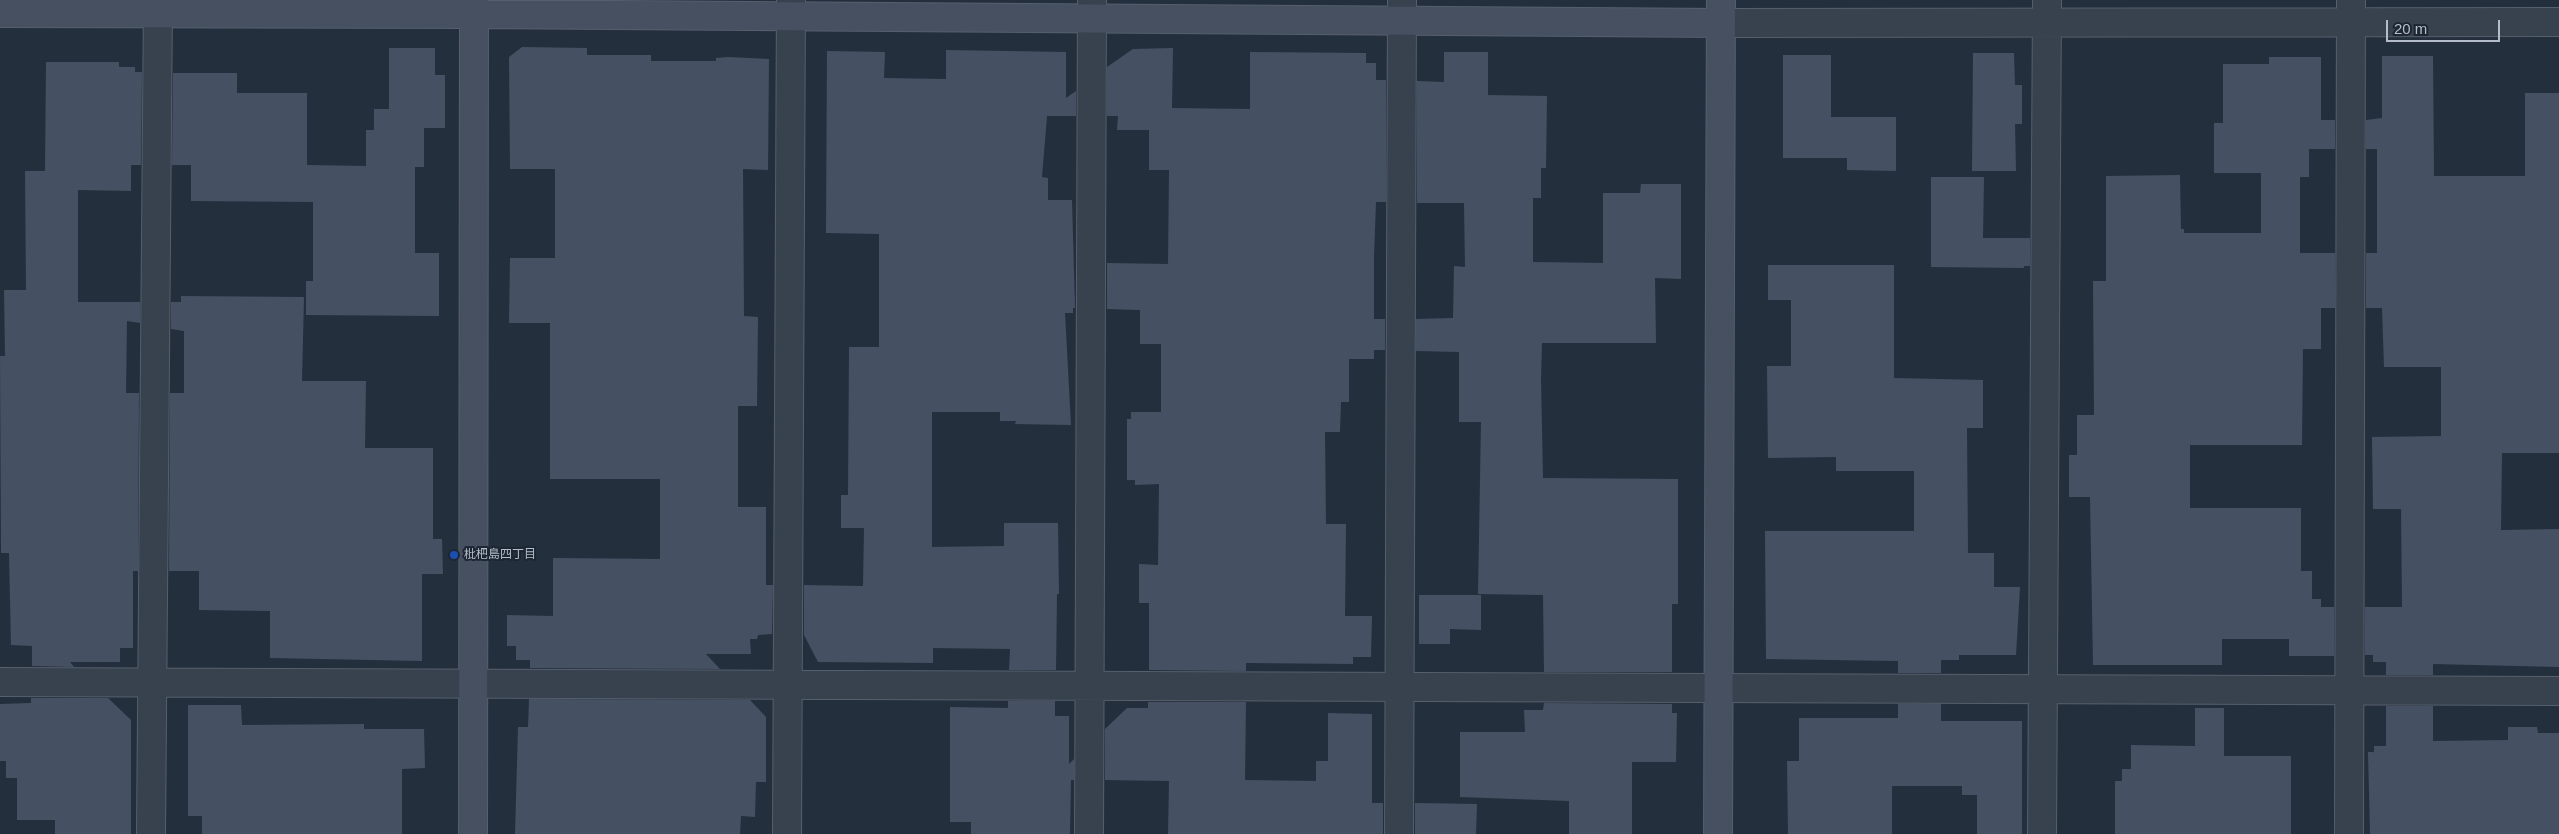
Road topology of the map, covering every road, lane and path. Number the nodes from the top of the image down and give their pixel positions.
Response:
1 (158, 7) edge
2 (474, 7) edge
3 (791, 8) edge
4 (1092, 9) edge
5 (1402, 10) edge
6 (1721, 11) edge
7 (2047, 11) edge
8 (2351, 11) edge
9 (0, 13) edge
10 (2559, 22) edge
11 (0, 682) edge
12 (152, 682) junction
13 (473, 683) junction
14 (788, 684) junction
15 (1089, 686) junction
16 (1399, 687) junction
17 (1718, 688) junction
18 (2043, 689) junction
19 (2349, 691) junction
20 (2559, 691) edge
21 (151, 834) edge
22 (473, 834) edge
23 (787, 834) edge
24 (1089, 834) edge
25 (1399, 834) edge
26 (1718, 834) edge
27 (2042, 834) edge
28 (2349, 834) edge

1 - 2 street
1 - 9 street
1 - 12 street
2 - 3 street
2 - 13 street
3 - 4 street
3 - 14 street
4 - 5 street
4 - 15 street
5 - 6 street
5 - 16 street
6 - 7 street
6 - 17 street
7 - 8 street
7 - 18 street
8 - 10 street
8 - 19 street
11 - 12 street
12 - 13 street
12 - 21 street
13 - 14 street
13 - 22 street
14 - 15 street
14 - 23 street
15 - 16 street
15 - 24 street
16 - 17 street
16 - 25 street
17 - 18 street
17 - 26 street
18 - 19 street
18 - 27 street
19 - 20 street
19 - 28 street

